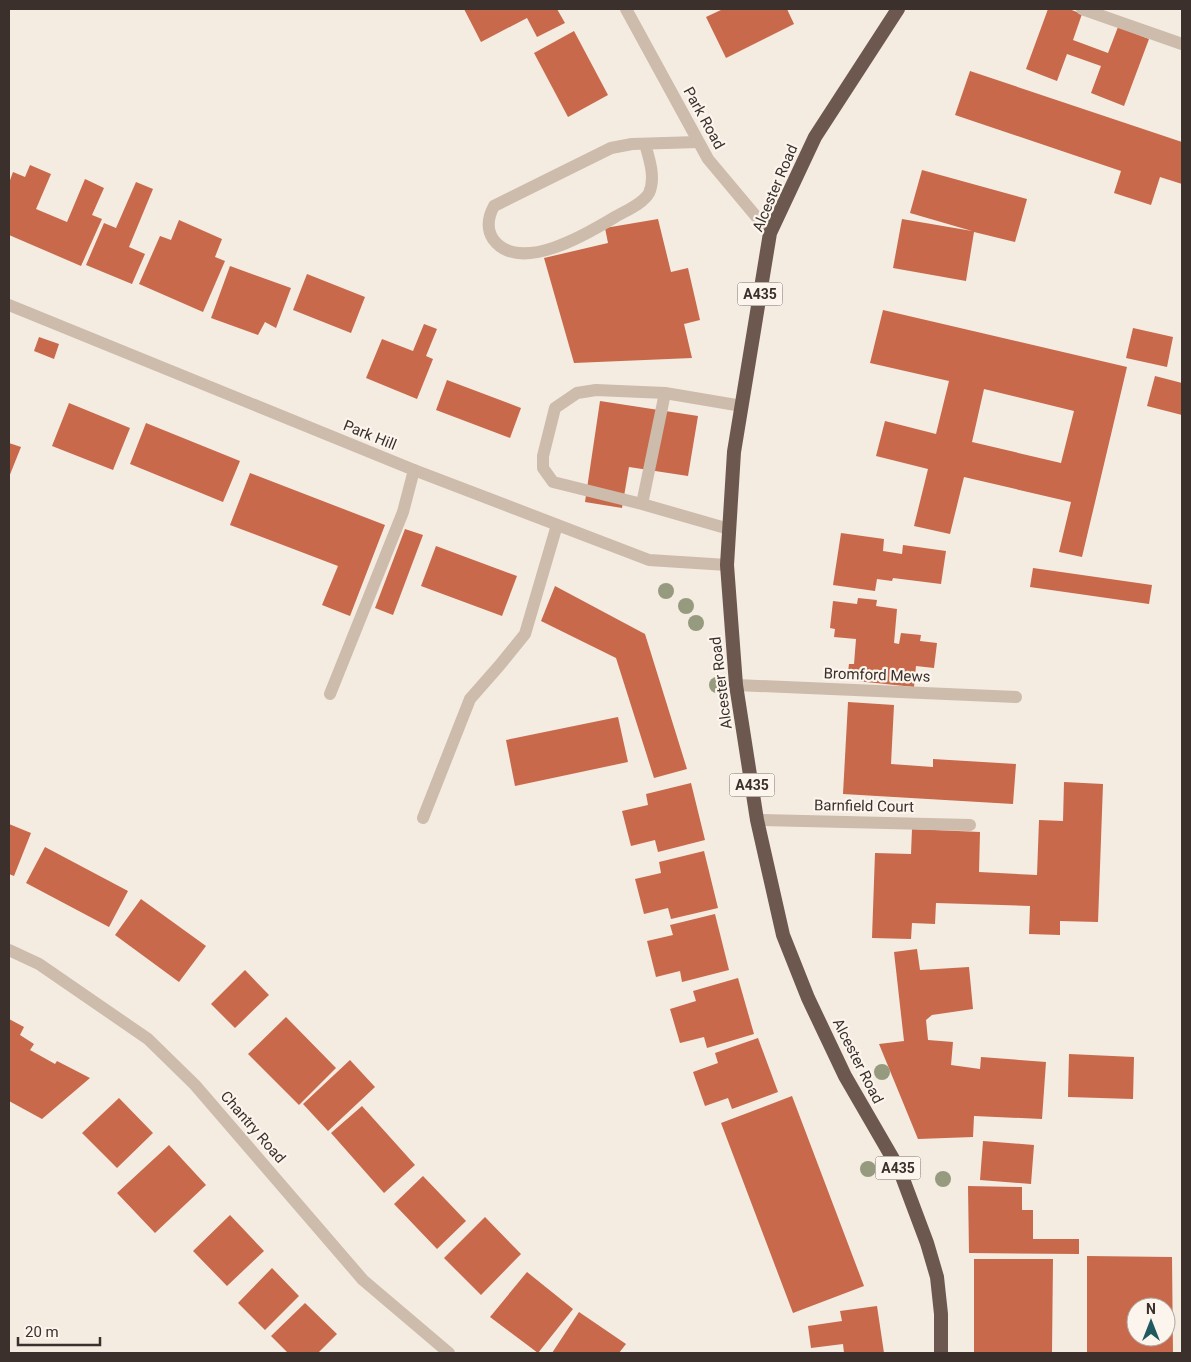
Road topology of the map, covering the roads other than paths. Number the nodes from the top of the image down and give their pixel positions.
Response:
1 (626, 9) edge
2 (898, 9) edge
3 (1082, 9) edge
4 (1182, 44) edge
5 (698, 142) junction
6 (645, 144) junction
7 (770, 233) junction
8 (9, 305) edge
9 (665, 393) junction
10 (742, 406) junction
11 (414, 470) junction
12 (642, 504) junction
13 (557, 525) junction
14 (729, 528) junction
15 (727, 565) junction
16 (736, 685) junction
17 (330, 694) dead end
18 (1016, 697) dead end
19 (423, 818) dead end
20 (757, 820) junction
21 (970, 825) dead end
22 (9, 950) edge
23 (449, 1353) edge
24 (941, 1353) edge

1 - 5 street, Park Road
2 - 7 highway, Alcester Road / A435
3 - 4 street
5 - 6 street
5 - 7 street, Park Road
6 - 6 street
7 - 10 highway, Alcester Road / A435
8 - 11 street, Park Hill
9 - 10 street
9 - 12 street
9 - 12 street
10 - 14 highway, Alcester Road / A435
11 - 13 street, Park Hill
11 - 17 street
12 - 14 street
13 - 15 street, Park Hill
13 - 19 street
14 - 15 highway, Alcester Road / A435
15 - 16 highway, Alcester Road / A435
16 - 18 street, Bromford Mews
16 - 20 highway, Alcester Road / A435
20 - 21 street, Barnfield Court
20 - 24 highway, Alcester Road / A435
22 - 23 street, Chantry Road

